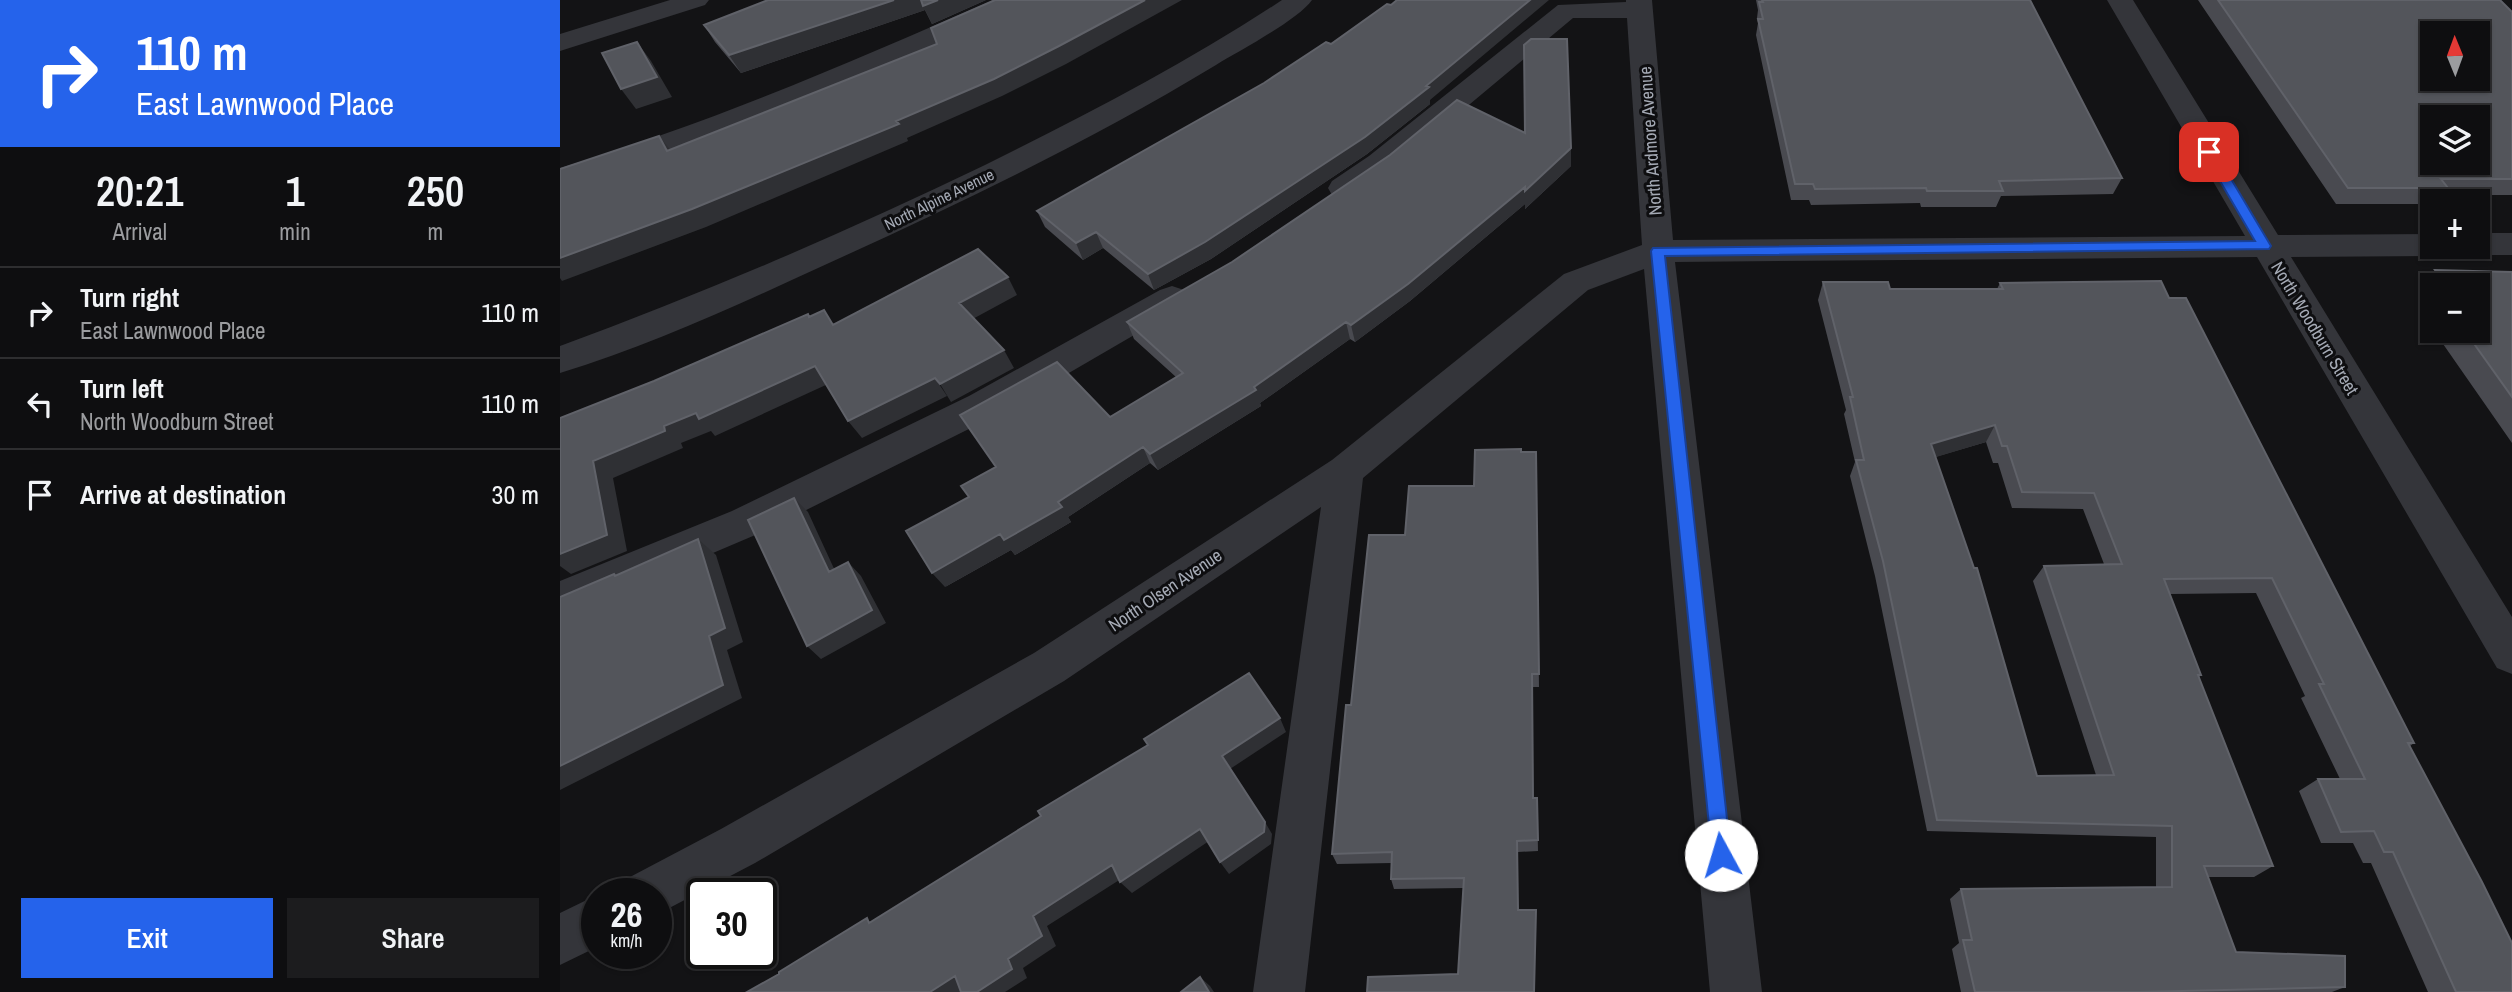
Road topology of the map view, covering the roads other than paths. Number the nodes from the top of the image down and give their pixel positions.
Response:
1 (696, 0) edge
2 (1015, 0) edge
3 (1299, 0) edge
4 (2119, 0) edge
5 (1639, 5) edge
6 (560, 43) edge
7 (560, 178) edge
8 (1313, 208) edge
9 (2490, 244) edge
10 (2512, 244) edge
11 (2420, 245) edge
12 (2264, 246) junction
13 (1658, 251) junction
14 (1200, 282) edge
15 (560, 360) edge
16 (1345, 471) junction
17 (560, 600) edge
18 (2512, 655) edge
19 (672, 881) edge
20 (581, 929) edge
21 (560, 940) edge
22 (1279, 992) edge
23 (1736, 992) edge

1 - 6 street
2 - 7 street
3 - 15 street, North Alpine Avenue
4 - 12 street, North Woodburn Street
5 - 8 street
5 - 13 street, North Ardmore Avenue
9 - 10 street
11 - 12 street
12 - 13 street
12 - 18 street, North Woodburn Street
13 - 16 street, North Olsen Avenue
13 - 23 street, North Ardmore Avenue
14 - 17 street
16 - 19 street, North Olsen Avenue
16 - 22 street
20 - 21 street

